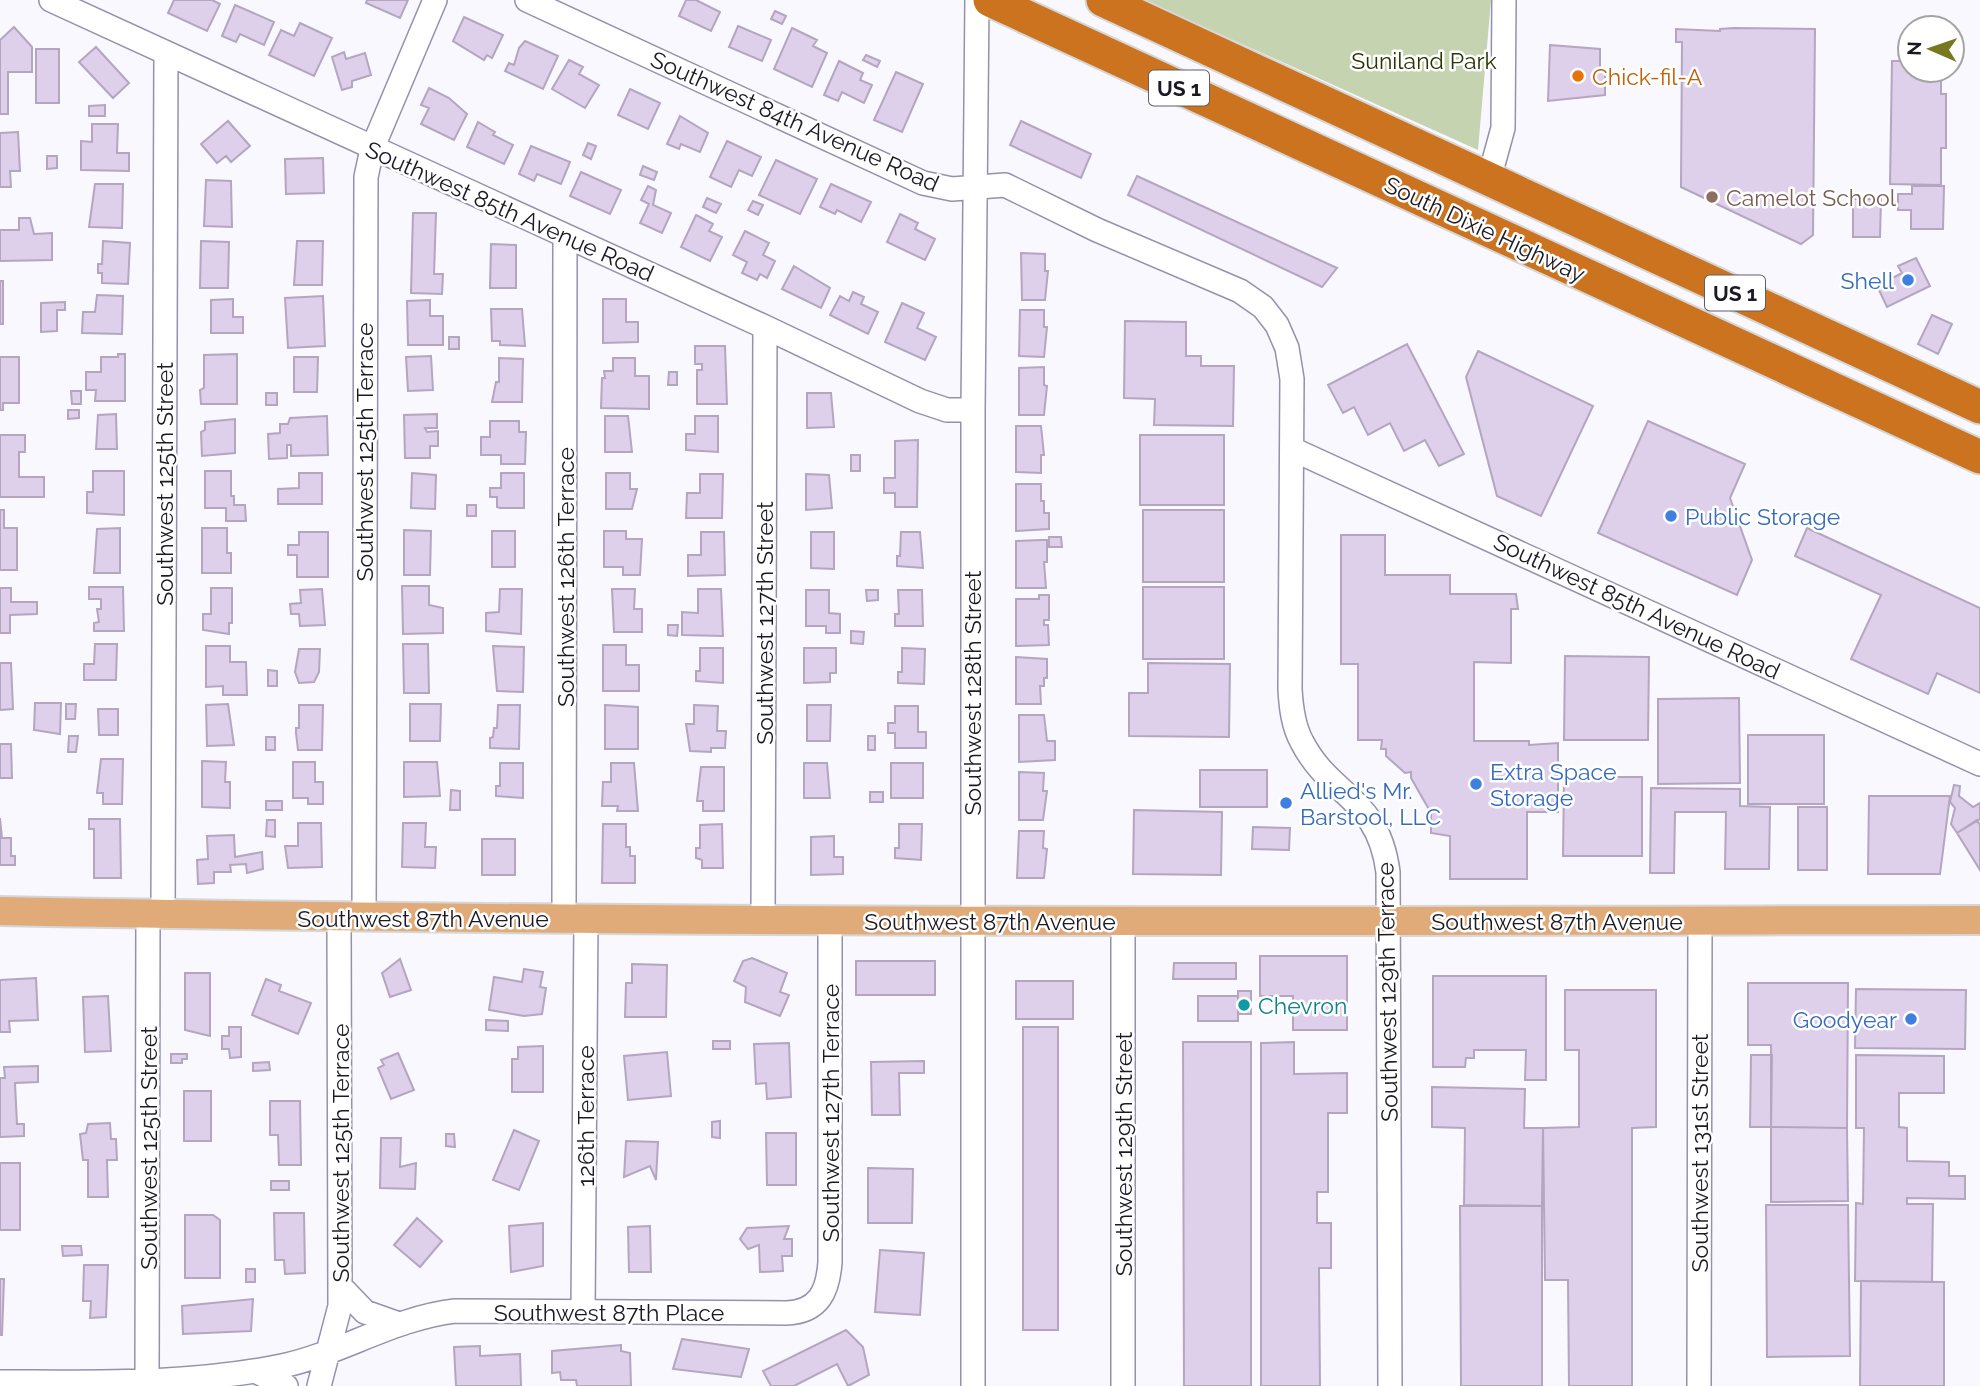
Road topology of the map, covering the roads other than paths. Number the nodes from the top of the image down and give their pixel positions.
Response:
1 (51, 0) edge
2 (435, 0) edge
3 (527, 0) edge
4 (976, 0) edge
5 (990, 0) edge
6 (1103, 0) edge
7 (1504, 0) edge
8 (166, 53) junction
9 (372, 149) junction
10 (1489, 179) junction
11 (975, 188) junction
12 (1469, 223) junction
13 (565, 236) junction
14 (765, 327) junction
15 (1283, 336) joint
16 (1980, 407) edge
17 (973, 410) junction
18 (1292, 449) junction
19 (1980, 457) edge
20 (1980, 764) edge
21 (0, 911) edge
22 (156, 914) junction
23 (351, 918) junction
24 (575, 919) junction
25 (764, 920) junction
26 (830, 920) junction
27 (1390, 920) junction
28 (1980, 920) edge
29 (1700, 921) junction
30 (972, 922) junction
31 (1123, 922) junction
32 (341, 1287) junction
33 (818, 1303) joint
34 (583, 1312) junction
35 (400, 1324) junction
36 (330, 1351) junction
37 (255, 1370) junction
38 (0, 1382) edge
39 (147, 1382) junction
40 (286, 1386) edge
41 (319, 1386) edge
42 (973, 1386) edge
43 (1123, 1386) edge
44 (1390, 1386) edge
45 (1699, 1386) edge

1 - 8 street, Southwest 85th Avenue Road
2 - 9 street, Southwest 125th Terrace
3 - 11 street, Southwest 84th Avenue Road
4 - 11 street, Southwest 128th Street
5 - 12 highway, South Dixie Highway / US 1
6 - 10 highway, South Dixie Highway / US 1
7 - 10 street
8 - 9 street, Southwest 85th Avenue Road
8 - 22 street, Southwest 125th Street
9 - 13 street, Southwest 85th Avenue Road
9 - 23 street, Southwest 125th Terrace
10 - 12 highway
10 - 16 highway, South Dixie Highway / US 1
11 - 15 street, Southwest 84th Avenue Road
11 - 17 street, Southwest 128th Street
12 - 19 highway, South Dixie Highway / US 1
13 - 14 street, Southwest 85th Avenue Road
13 - 24 street, Southwest 126th Terrace
14 - 17 street, Southwest 85th Avenue Road
14 - 25 street, Southwest 127th Street
15 - 18 street, Southwest 129th Terrace
17 - 30 street, Southwest 128th Street
18 - 20 street, Southwest 85th Avenue Road
18 - 27 street, Southwest 129th Terrace
21 - 22 main road, Southwest 87th Avenue
22 - 23 main road, Southwest 87th Avenue
22 - 39 street, Southwest 125th Street
23 - 24 main road, Southwest 87th Avenue
23 - 32 street, Southwest 125th Terrace
24 - 25 main road, Southwest 87th Avenue
24 - 34 street, 126th Terrace
25 - 26 main road, Southwest 87th Avenue
26 - 30 main road, Southwest 87th Avenue
26 - 33 street, Southwest 127th Terrace
27 - 29 main road, Southwest 87th Avenue
27 - 31 main road, Southwest 87th Avenue
27 - 44 street, Southwest 129th Terrace
28 - 29 main road, Southwest 87th Avenue
29 - 45 street, Southwest 131st Street
30 - 31 main road, Southwest 87th Avenue
30 - 42 street, Southwest 128th Street
31 - 43 street, Southwest 129th Street
32 - 35 street
32 - 36 street, Southwest 125th Terrace
33 - 34 street, Southwest 87th Place
34 - 35 street, Southwest 87th Place
35 - 36 street, Southwest 87th Place
36 - 37 street, Southwest 87th Place
36 - 41 street, Southwest 125th Terrace
37 - 39 street, Southwest 87th Place
37 - 40 street
38 - 39 street, Southwest 87th Place

